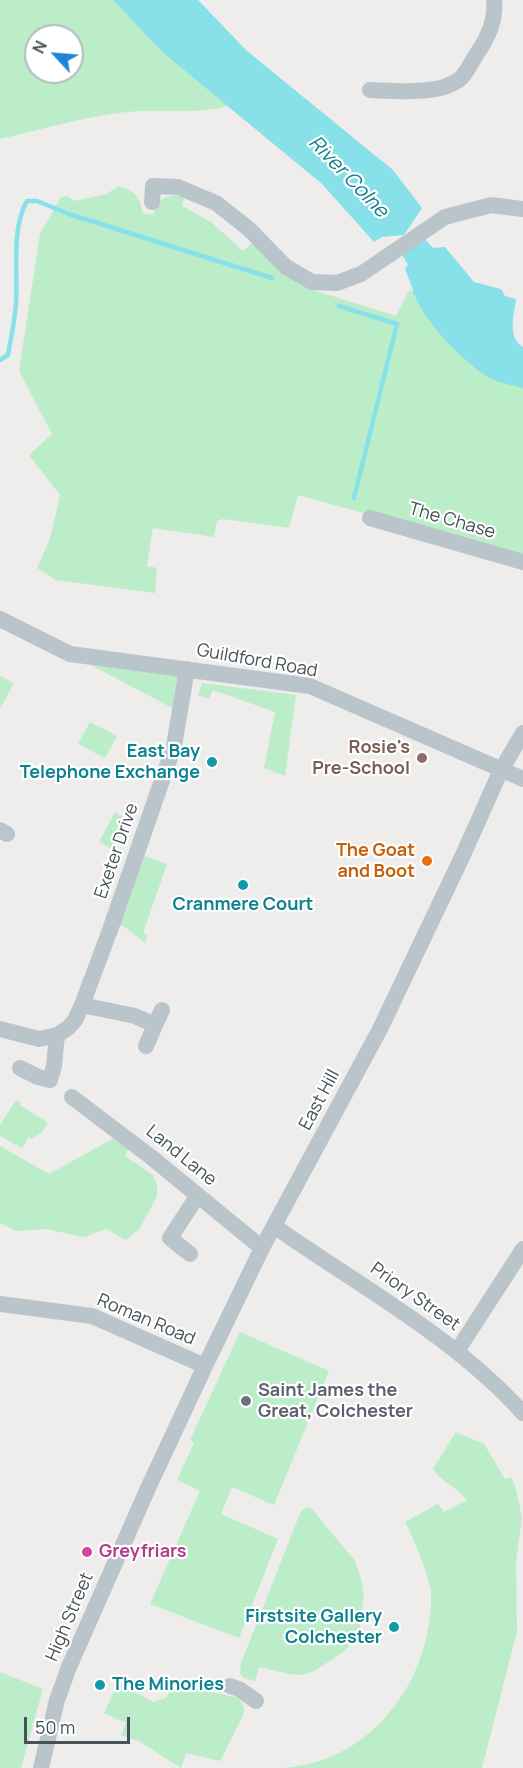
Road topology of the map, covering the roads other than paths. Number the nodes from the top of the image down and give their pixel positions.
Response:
1 (494, 0) edge
2 (370, 90) dead end
3 (152, 202) dead end
4 (523, 208) edge
5 (370, 519) dead end
6 (523, 562) edge
7 (0, 618) edge
8 (188, 669) junction
9 (523, 733) edge
10 (501, 770) junction
11 (523, 779) edge
12 (82, 1005) junction
13 (0, 1029) edge
14 (57, 1035) junction
15 (146, 1046) dead end
16 (20, 1068) dead end
17 (72, 1097) dead end
18 (198, 1195) junction
19 (274, 1226) junction
20 (262, 1248) junction
21 (523, 1249) edge
22 (190, 1254) dead end
23 (0, 1304) edge
24 (457, 1351) junction
25 (205, 1366) junction
26 (523, 1413) edge
27 (149, 1486) joint
28 (230, 1686) dead end
29 (256, 1701) dead end
30 (41, 1768) edge

1 - 2 street
3 - 4 street
5 - 6 street, The Chase
7 - 8 street, Guildford Road
8 - 10 street, Guildford Road
8 - 12 street, Exeter Drive
9 - 10 street, East Hill
10 - 11 street, Guildford Road
10 - 19 street, East Hill
12 - 14 street, Exeter Drive
12 - 15 street
13 - 14 street
14 - 16 street
17 - 18 street, Land Lane
18 - 20 street, Land Lane
18 - 22 street
19 - 20 street, East Hill
19 - 24 street, Priory Street
20 - 25 street, East Hill
21 - 24 street
23 - 25 street, Roman Road
24 - 26 street, Priory Street
25 - 27 street, East Hill
27 - 30 street, High Street
28 - 29 street

